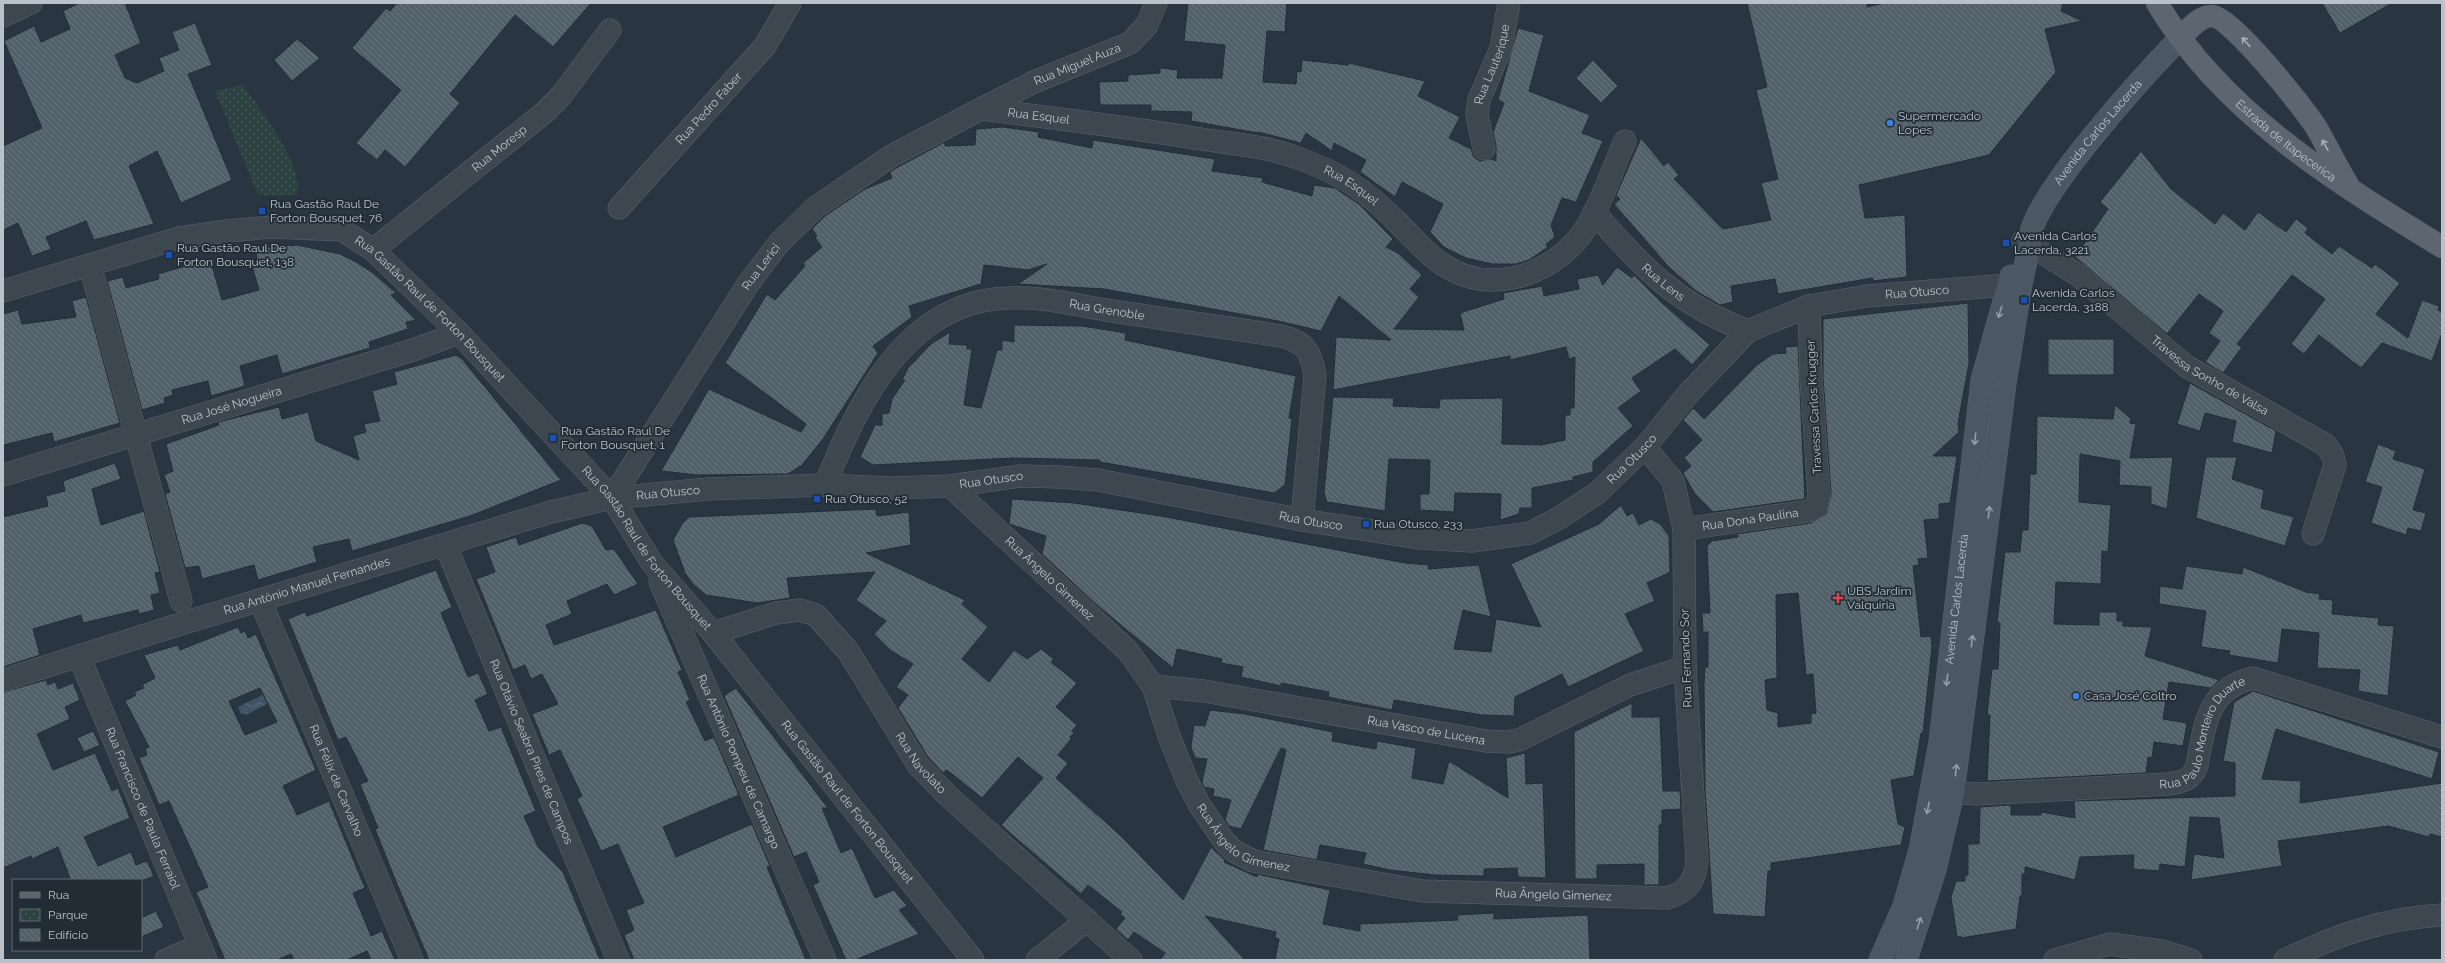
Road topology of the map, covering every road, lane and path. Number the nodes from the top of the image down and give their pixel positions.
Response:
1 (31, 3) edge
2 (790, 3) edge
3 (1156, 3) edge
4 (1509, 3) edge
5 (2157, 3) edge
6 (3, 16) edge
7 (610, 30) dead end
8 (2181, 37) junction
9 (981, 109) junction
10 (1624, 141) dead end
11 (1484, 149) dead end
12 (2351, 191) junction
13 (619, 208) dead end
14 (1594, 212) junction
15 (2027, 241) junction
16 (2442, 247) edge
17 (373, 250) junction
18 (90, 265) junction
19 (2015, 285) junction
20 (3, 291) edge
21 (1809, 306) junction
22 (1748, 331) junction
23 (459, 333) junction
24 (136, 434) junction
25 (1645, 447) junction
26 (3, 475) edge
27 (825, 485) junction
28 (950, 486) junction
29 (612, 498) junction
30 (1816, 507) joint
31 (1302, 520) junction
32 (1684, 530) junction
33 (2313, 534) dead end
34 (445, 544) junction
35 (652, 563) junction
36 (260, 600) junction
37 (182, 601) dead end
38 (714, 633) junction
39 (79, 656) junction
40 (1686, 667) junction
41 (3, 680) edge
42 (1153, 686) junction
43 (2442, 736) edge
44 (1953, 793) junction
45 (1694, 880) joint
46 (2442, 915) edge
47 (1087, 920) junction
48 (203, 953) edge
49 (166, 960) edge
50 (412, 960) edge
51 (618, 960) edge
52 (825, 960) edge
53 (973, 960) edge
54 (1037, 960) edge
55 (1131, 960) edge
56 (1880, 960) edge
57 (1906, 960) edge
58 (2055, 960) edge
59 (2192, 960) edge
60 (2285, 960) edge

1 - 6 street
2 - 13 street, Rua Pedro Faber
3 - 9 street, Rua Miguel Auza
4 - 11 street, Rua Lauterique
5 - 8 main road, Estrada de Itapecerica
7 - 17 street, Rua Moresp
8 - 12 main road, Estrada de Itapecerica
12 -> 8 main road
8 - 15 main road, Avenida Carlos Lacerda
9 - 14 street, Rua Esquel
9 - 29 street, Rua Lerici
10 - 14 street, Rua Esquel
12 - 16 main road, Estrada de Itapecerica
14 - 22 street, Rua Lens
15 - 19 main road, Avenida Carlos Lacerda
15 - 33 street, Travessa Sonho de Valsa
17 - 18 street, Rua Gastão Raul de Forton Bousquet
17 - 23 street, Rua Gastão Raul de Forton Bousquet
18 - 20 street, Rua Gastão Raul de Forton Bousquet
18 - 24 street
19 - 21 street, Rua Otusco
44 -> 19 main road, Avenida Carlos Lacerda
19 -> 56 main road, Avenida Carlos Lacerda
21 - 22 street, Rua Otusco
21 - 30 street, Travessa Carlos Krugger
22 - 25 street, Rua Otusco
23 - 24 street, Rua José Nogueira
23 - 29 street, Rua Gastão Raul de Forton Bousquet
24 - 26 street, Rua José Nogueira
24 - 37 street
25 - 31 street, Rua Otusco
25 - 32 street, Rua Fernando Sor
27 - 28 street, Rua Otusco
27 - 29 street, Rua Otusco
27 - 31 street, Rua Grenoble
28 - 31 street, Rua Otusco
28 - 42 street, Rua Ângelo Gimenez
29 - 34 street, Rua Antônio Manuel Fernandes
29 - 35 street, Rua Gastão Raul de Forton Bousquet
30 - 32 street, Rua Dona Paulina
32 - 40 street, Rua Fernando Sor
34 - 36 street, Rua Antônio Manuel Fernandes
34 - 51 street, Rua Otávio Seabra Pires de Campos
35 - 38 street, Rua Gastão Raul de Forton Bousquet
35 - 52 street, Rua Antônio Pompeu de Camargo
36 - 39 street, Rua Antônio Manuel Fernandes
36 - 50 street, Rua Félix de Carvalho
38 - 47 street, Rua Navolato
38 - 53 street, Rua Gastão Raul de Forton Bousquet
39 - 41 street, Rua Antônio Manuel Fernandes
39 - 48 street, Rua Francisco de Paula Ferraiol
40 - 42 street, Rua Vasco de Lucena
40 - 45 street, Rua Fernando Sor
42 - 45 street, Rua Ângelo Gimenez
43 - 44 street, Rua Paulo Monteiro Duarte
57 -> 44 main road, Avenida Carlos Lacerda
46 - 60 street
47 - 54 street
47 - 55 street, Rua Navolato
48 - 49 street
58 - 59 street

